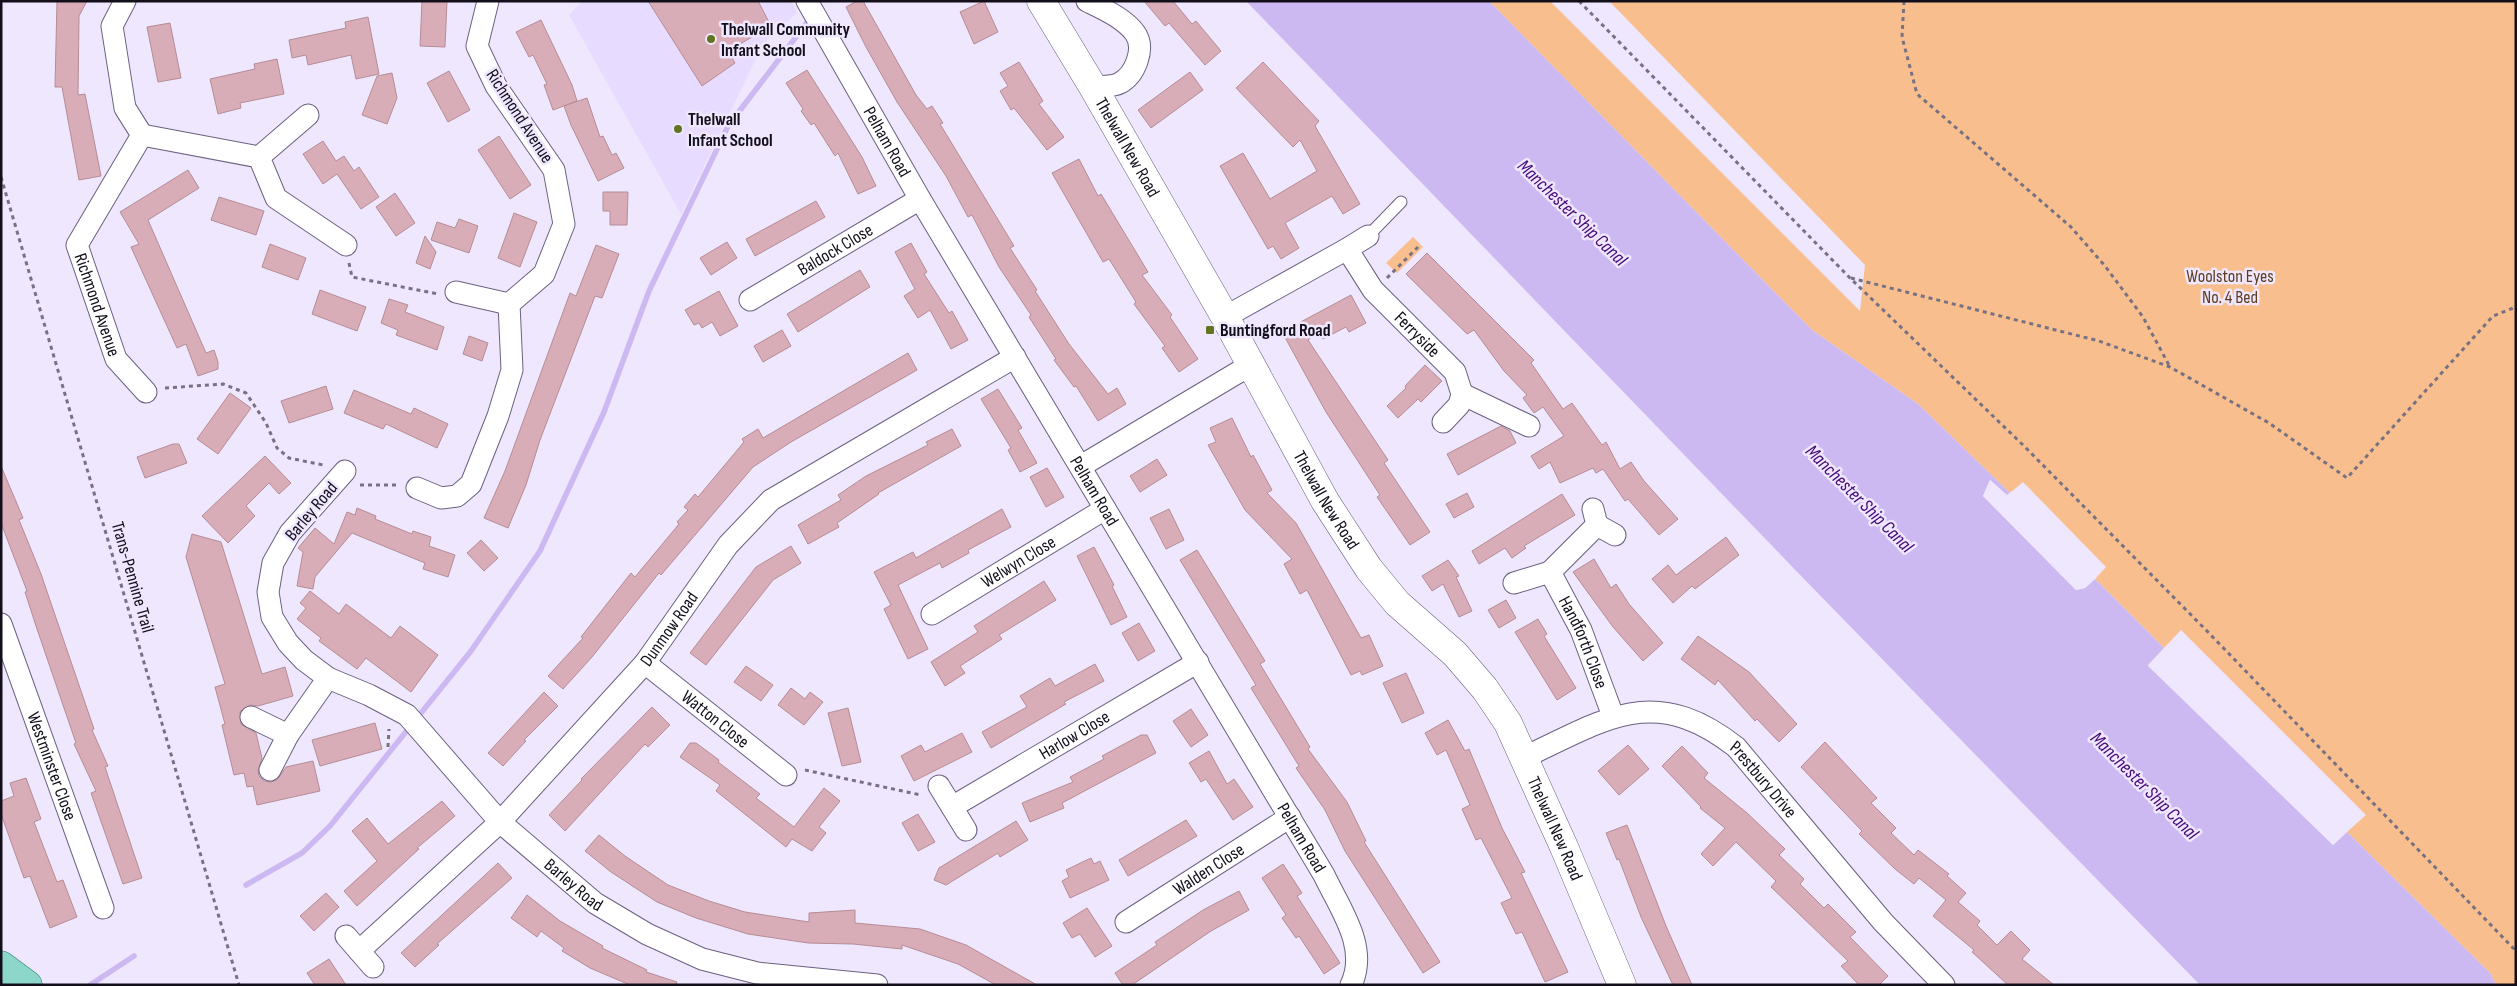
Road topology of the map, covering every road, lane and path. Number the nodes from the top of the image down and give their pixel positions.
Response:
1 (125, 1) edge
2 (488, 1) edge
3 (807, 1) edge
4 (1041, 1) edge
5 (1087, 1) edge
6 (1579, 1) edge
7 (1904, 1) edge
8 (1093, 87) junction
9 (308, 115) dead end
10 (142, 135) junction
11 (259, 157) junction
12 (1, 177) edge
13 (920, 199) junction
14 (1401, 202) dead end
15 (1368, 236) joint
16 (346, 245) joint
17 (1418, 247) dead end
18 (1347, 249) junction
19 (1850, 278) junction
20 (1373, 290) junction
21 (456, 292) joint
22 (750, 300) dead end
23 (509, 304) junction
24 (2516, 307) edge
25 (1225, 317) junction
26 (1015, 357) junction
27 (1252, 364) junction
28 (2170, 367) junction
29 (146, 392) joint
30 (1462, 394) junction
31 (1443, 422) dead end
32 (1529, 426) dead end
33 (1081, 466) junction
34 (345, 471) junction
35 (417, 488) joint
36 (1105, 509) junction
37 (1602, 523) dead end
38 (1550, 572) junction
39 (1514, 583) dead end
40 (932, 614) dead end
41 (1, 624) edge
42 (645, 662) junction
43 (1198, 662) junction
44 (328, 678) junction
45 (1612, 716) junction
46 (251, 717) dead end
47 (288, 735) junction
48 (1524, 757) junction
49 (270, 770) dead end
50 (786, 774) joint
51 (939, 786) dead end
52 (952, 807) junction
53 (1290, 817) junction
54 (500, 822) junction
55 (966, 830) dead end
56 (103, 908) dead end
57 (1126, 922) dead end
58 (2516, 951) edge
59 (1, 965) edge
60 (373, 967) dead end
61 (28, 985) edge
62 (239, 985) edge
63 (877, 985) edge
64 (1351, 985) edge
65 (1622, 985) edge
66 (1944, 985) edge

1 - 10 street
2 - 23 street, Richmond Avenue
3 - 13 street, Pelham Road
4 - 8 main road, Thelwall New Road
5 - 8 street
6 - 19 path
7 - 28 path
8 - 25 main road, Thelwall New Road
9 - 11 street
10 - 11 street
10 - 29 street, Richmond Avenue
11 - 16 street
12 - 62 path, Trans-Pennine Trail
13 - 22 street, Baldock Close
13 - 26 street, Pelham Road
14 - 15 lane
15 - 18 street
16 - 21 path
17 - 20 path
18 - 20 street, Ferryside
18 - 25 street
19 - 28 path
19 - 58 path
20 - 30 street, Ferryside
21 - 23 street
23 - 35 street
24 - 28 path
25 - 27 main road, Thelwall New Road
26 - 33 street, Pelham Road
26 - 42 street, Dunmow Road
27 - 33 street
27 - 48 main road, Thelwall New Road
29 - 34 path
30 - 31 street
30 - 32 street
33 - 36 street, Pelham Road
34 - 35 path
34 - 44 street, Barley Road
36 - 40 street, Welwyn Close
36 - 43 street, Pelham Road
37 - 38 street
38 - 39 street
38 - 45 street, Handforth Close
41 - 56 street, Westminster Close
42 - 50 street, Watton Close
42 - 54 street, Dunmow Road
43 - 52 street, Harlow Close
43 - 53 street, Pelham Road
44 - 47 street
44 - 54 street, Barley Road
45 - 48 street, Prestbury Drive
45 - 66 street, Prestbury Drive
46 - 47 street
47 - 49 street
48 - 65 main road, Thelwall New Road
50 - 52 path
51 - 52 street
52 - 55 street
53 - 57 street, Walden Close
53 - 64 street, Pelham Road
54 - 60 street, Dunmow Road
54 - 63 street, Barley Road
59 - 61 main road

